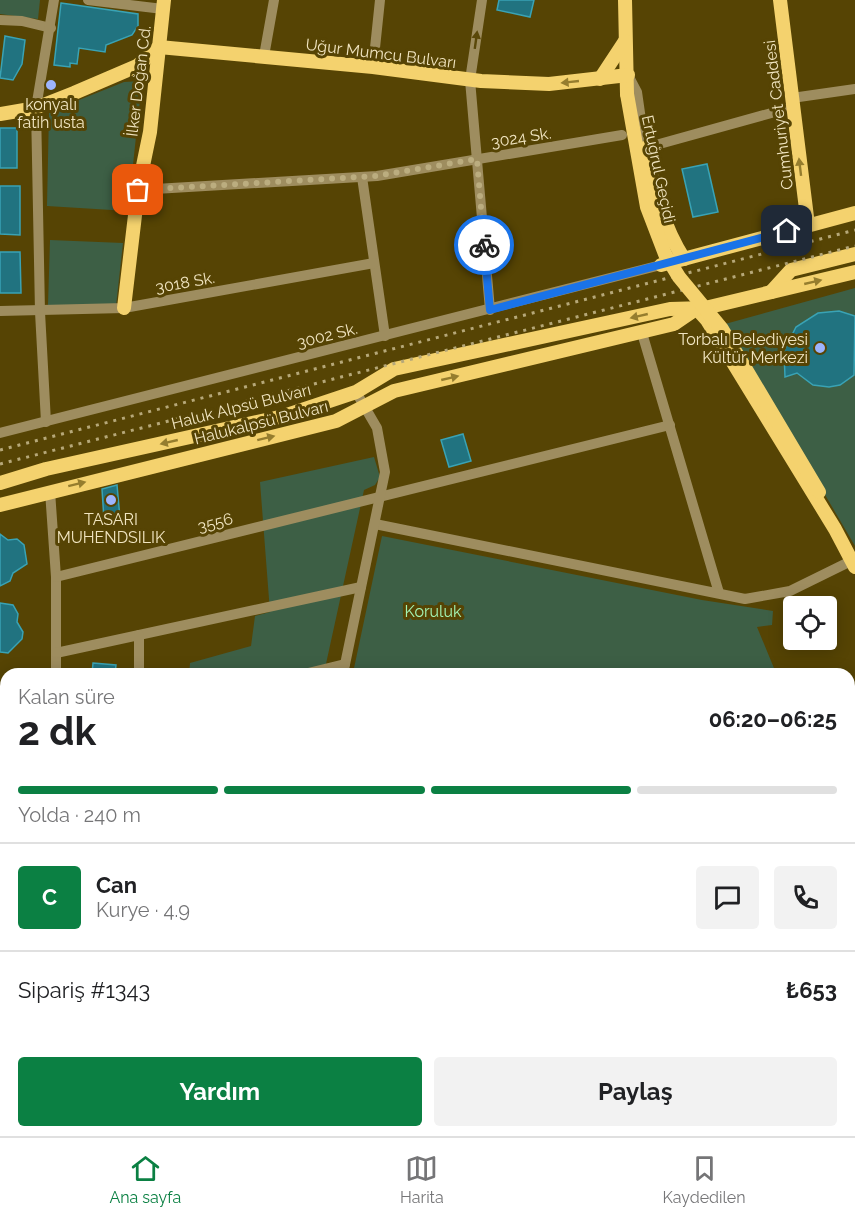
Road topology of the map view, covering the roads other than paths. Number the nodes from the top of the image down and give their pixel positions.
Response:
1 (54, 0) edge
2 (88, 0) edge
3 (274, 0) edge
4 (381, 0) edge
5 (482, 0) edge
6 (625, 0) edge
7 (780, 0) edge
8 (164, 4) edge
9 (0, 20) edge
10 (51, 28) junction
11 (625, 41) junction
12 (159, 46) junction
13 (264, 56) junction
14 (372, 67) junction
15 (628, 75) junction
16 (600, 79) junction
17 (470, 80) junction
18 (855, 89) edge
19 (793, 102) junction
20 (36, 108) junction
21 (0, 114) edge
22 (622, 135) dead end
23 (645, 148) junction
24 (477, 159) junction
25 (362, 177) junction
26 (138, 190) junction
27 (855, 213) edge
28 (808, 225) junction
29 (855, 254) edge
30 (684, 259) junction
31 (374, 263) junction
32 (661, 265) joint
33 (855, 272) edge
34 (771, 292) junction
35 (124, 309) junction
36 (697, 309) junction
37 (490, 310) junction
38 (0, 311) edge
39 (40, 312) junction
40 (642, 333) junction
41 (385, 336) junction
42 (356, 392) junction
43 (366, 406) junction
44 (46, 422) junction
45 (670, 424) junction
46 (0, 433) edge
47 (0, 483) edge
48 (50, 491) junction
49 (380, 497) junction
50 (0, 505) edge
51 (375, 524) junction
52 (835, 529) junction
53 (852, 557) edge
54 (56, 577) junction
55 (361, 587) junction
56 (719, 593) junction
57 (139, 635) junction
58 (56, 653) junction
59 (56, 668) edge
60 (139, 668) edge
61 (344, 668) edge

1 - 10 street
2 - 8 street
3 - 13 street
4 - 14 street
17 -> 5 street
6 - 11 main road, Ertuğrul Geçidi
7 - 19 main road, Cumhuriyet Caddesi
8 - 12 main road, İlker Doğan Cd.
9 - 10 street
10 - 20 street
11 - 15 main road, Ertuğrul Geçidi
11 - 16 main road
12 - 13 main road, Uğur Mumcu Bulvarı
12 - 20 main road
12 - 26 main road, İlker Doğan Cd.
13 - 14 main road, Uğur Mumcu Bulvarı
14 - 17 main road, Uğur Mumcu Bulvarı
15 - 16 main road, Uğur Mumcu Bulvarı
15 - 23 street
15 - 52 main road, Ertuğrul Geçidi, bridge
16 -> 17 main road, Uğur Mumcu Bulvarı
17 - 24 street
18 - 19 street
19 - 23 street
28 -> 19 main road, Cumhuriyet Caddesi
20 - 21 main road
20 - 39 street
22 - 24 street, 3024 Sk.
23 - 30 main road
24 - 25 street, 3024 Sk.
24 - 37 street
25 - 26 street, 3024 Sk.
25 - 31 street
26 - 35 main road, İlker Doğan Cd.
27 - 28 main road
28 - 30 main road
29 - 34 main road
30 - 32 main road
31 - 35 street, 3018 Sk.
31 - 41 street
32 - 37 street, 3002 Sk.
34 -> 33 main road
34 - 36 main road
35 - 39 street, 3018 Sk.
36 - 40 main road, Halukalpsü Bulvarı
36 -> 42 main road, Haluk Alpsü Bulvarı
36 - 52 main road
37 - 41 street, 3002 Sk.
38 - 39 street, 3018 Sk.
39 - 44 street
43 -> 40 main road, Halukalpsü Bulvarı
40 - 45 street
41 - 44 street, 3002 Sk.
42 - 43 street
42 -> 47 main road, Haluk Alpsü Bulvarı
48 -> 43 main road, Halukalpsü Bulvarı
43 - 49 street
44 - 46 street, 3002 Sk.
45 - 49 street, 3556
45 - 56 street
48 - 50 main road, Halukalpsü Bulvarı
48 - 54 street
49 - 51 street
49 - 54 street, 3556
51 - 55 street
51 - 56 street
52 - 53 main road
53 - 56 street
54 - 58 street
55 - 57 street
55 - 61 street
57 - 58 street
57 - 60 street
58 - 59 street

